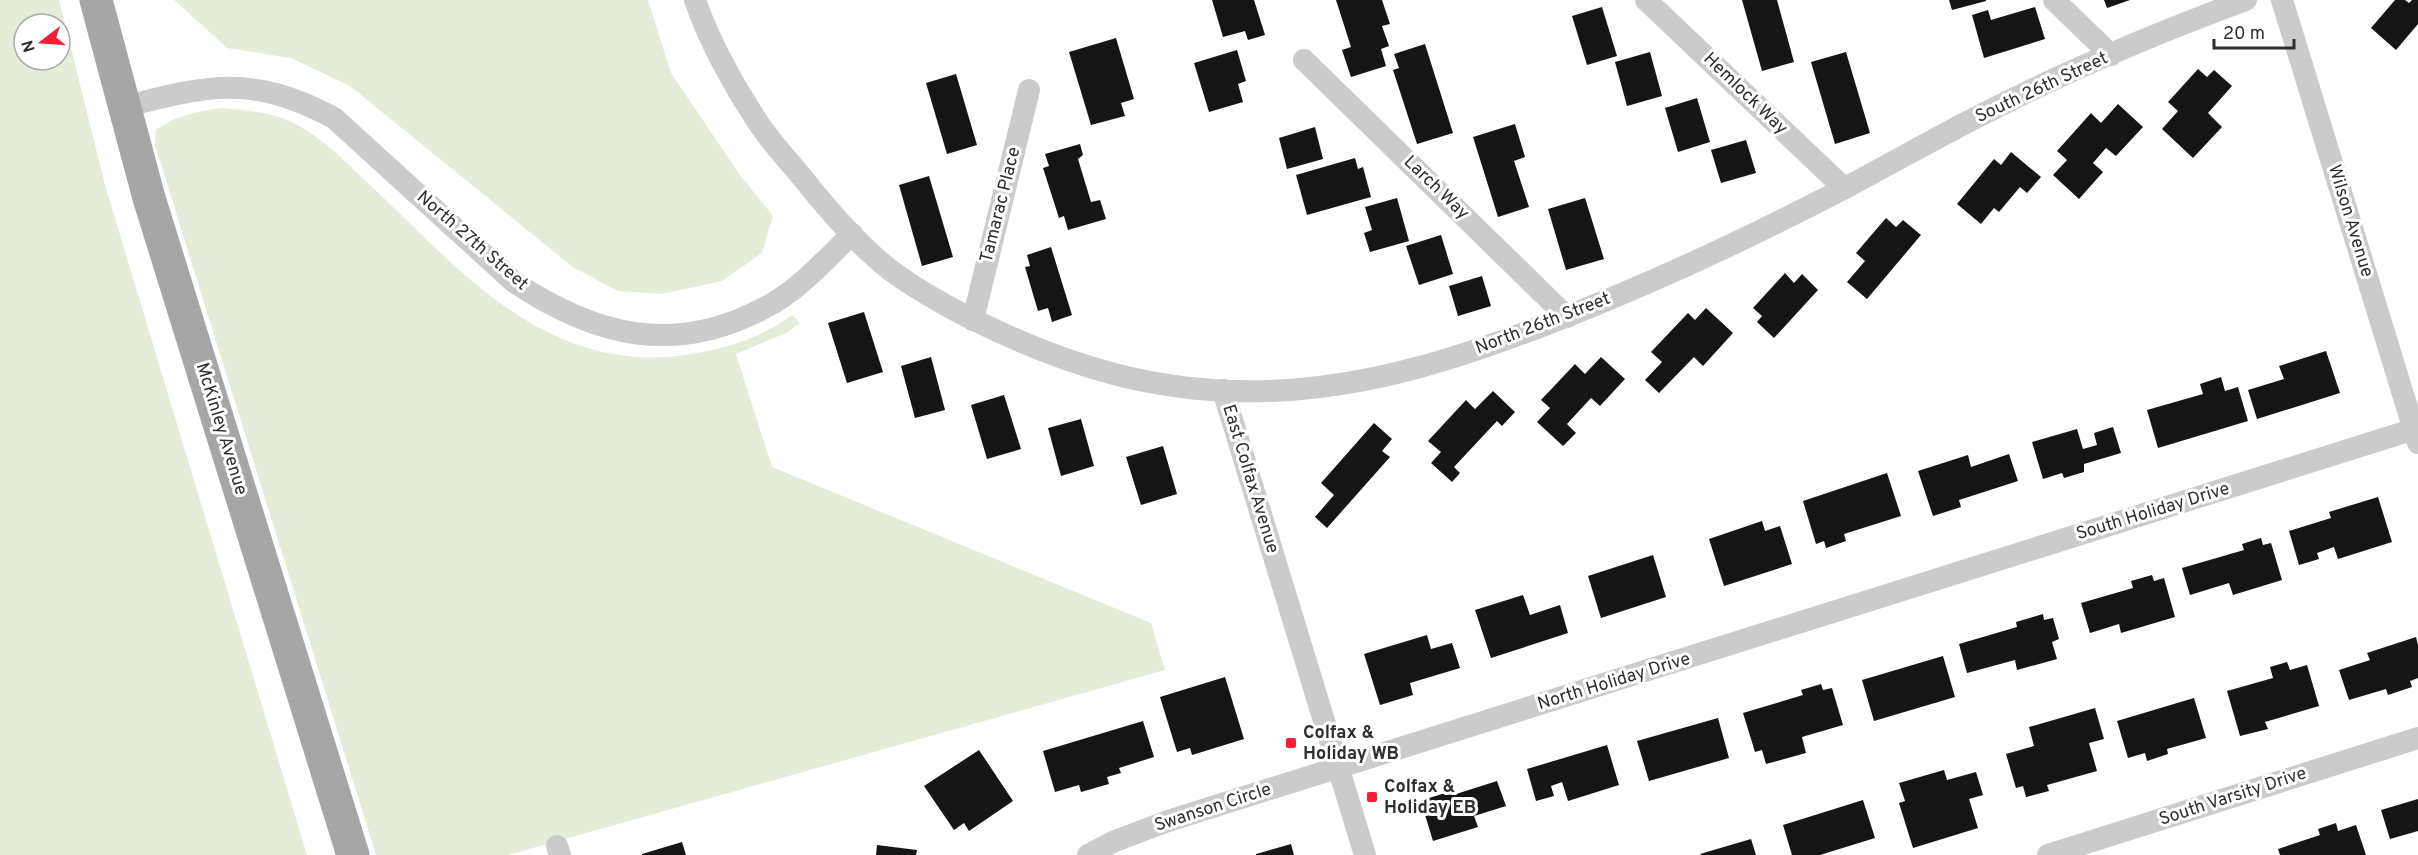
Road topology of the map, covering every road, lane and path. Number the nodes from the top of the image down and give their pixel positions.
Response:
1 (96, 0) edge
2 (696, 0) edge
3 (1646, 0) edge
4 (2054, 0) edge
5 (2246, 0) edge
6 (2282, 0) edge
7 (2111, 55) junction
8 (1304, 60) dead end
9 (1029, 90) dead end
10 (123, 106) junction
11 (1844, 189) junction
12 (852, 234) junction
13 (1567, 317) junction
14 (973, 320) junction
15 (1223, 390) junction
16 (2417, 434) edge
17 (1888, 595) joint
18 (2418, 738) edge
19 (1340, 768) junction
20 (353, 855) edge
21 (1088, 855) edge
22 (1365, 855) edge
23 (2048, 855) edge

1 - 10 main road, McKinley Avenue
2 - 12 street, East Colfax Avenue
3 - 11 street, Hemlock Way
4 - 7 street
5 - 7 street, South 26th Street
6 - 16 street, Wilson Avenue
7 - 11 street, South 26th Street
8 - 13 street, Larch Way
9 - 14 street, Tamarac Place
10 - 12 street, North 27th Street
10 - 20 main road, McKinley Avenue
11 - 13 street, North 26th Street
12 - 14 street, East Colfax Avenue
13 - 15 street, North 26th Street
14 - 15 street, East Colfax Avenue
15 - 19 street, East Colfax Avenue
16 - 17 street, South Holiday Drive
17 - 19 street, North Holiday Drive
18 - 23 street, South Varsity Drive
19 - 21 street, Swanson Circle
19 - 22 street, East Colfax Avenue

